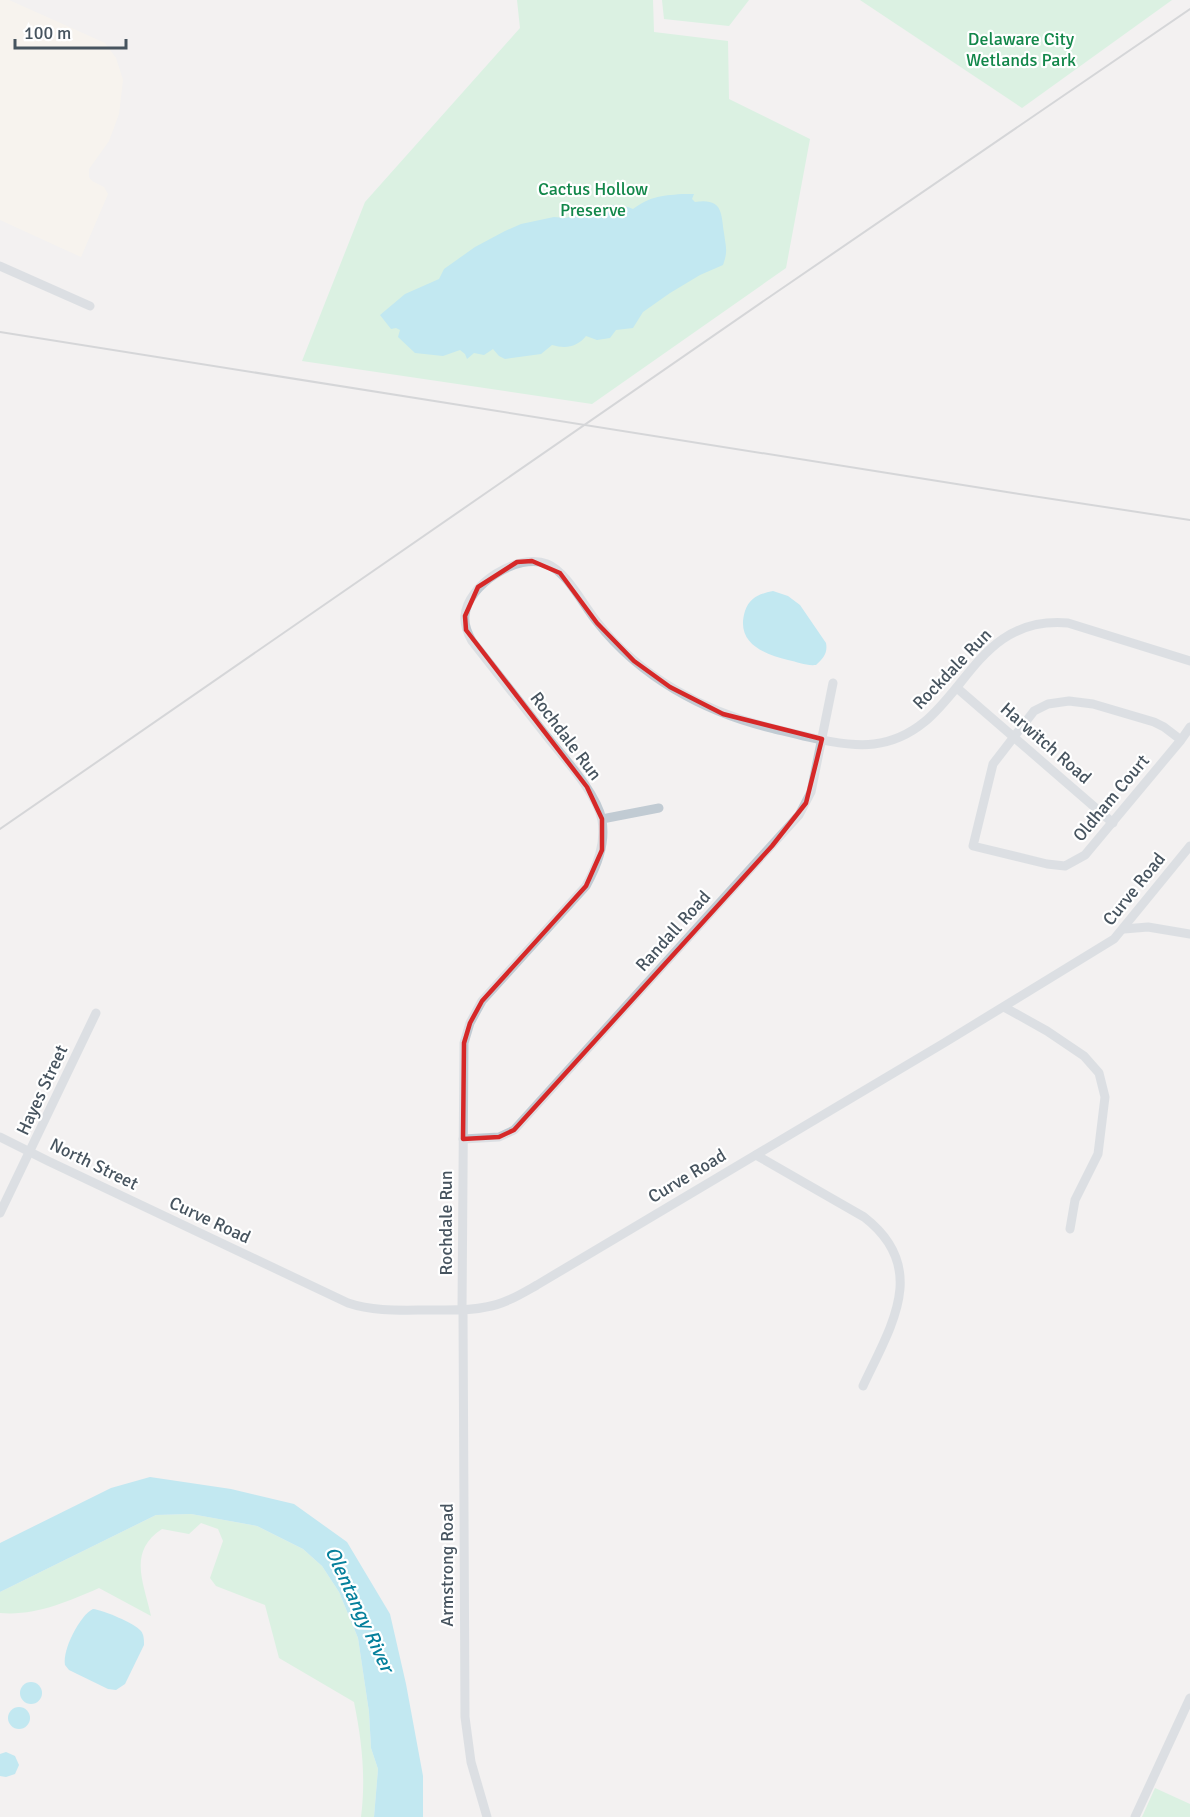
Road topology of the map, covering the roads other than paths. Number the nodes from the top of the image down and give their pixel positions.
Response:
1 (0, 266) edge
2 (90, 306) dead end
3 (1190, 661) edge
4 (833, 683) dead end
5 (957, 688) junction
6 (1190, 727) edge
7 (772, 728) joint
8 (1013, 737) junction
9 (822, 738) junction
10 (1181, 740) junction
11 (659, 808) dead end
12 (602, 819) junction
13 (1113, 823) junction
14 (1190, 846) edge
15 (1124, 928) junction
16 (1190, 934) edge
17 (1004, 1006) junction
18 (96, 1013) dead end
19 (0, 1137) edge
20 (463, 1139) junction
21 (30, 1152) junction
22 (756, 1155) junction
23 (141, 1205) joint
24 (0, 1213) edge
25 (1070, 1229) dead end
26 (463, 1310) junction
27 (863, 1386) dead end
28 (1190, 1698) edge
29 (488, 1817) edge
30 (1135, 1817) edge

1 - 2 street
3 - 5 street, Rockdale Run
4 - 9 street, Randall Road
5 - 8 street, Harwitch Road
5 - 9 street, Rockdale Run
6 - 10 street, Oldham Court
7 - 9 street, Rockdale Run
7 - 12 street, Rochdale Run
8 - 10 street
8 - 13 street, Harwitch Road
8 - 13 street, Oldham Court
9 - 20 street, Randall Road
10 - 13 street, Oldham Court
11 - 12 street
12 - 20 street, Rochdale Run
14 - 15 street, Curve Road
15 - 16 street
15 - 17 street, Curve Road
17 - 22 street, Curve Road
17 - 25 street
18 - 21 street, Hayes Street
19 - 21 street, North Street
20 - 26 street, Rochdale Run
21 - 23 street, North Street
21 - 24 street, Hayes Street
22 - 26 street, Curve Road
22 - 27 street
23 - 26 street, Curve Road
26 - 29 street, Armstrong Road
28 - 30 street

